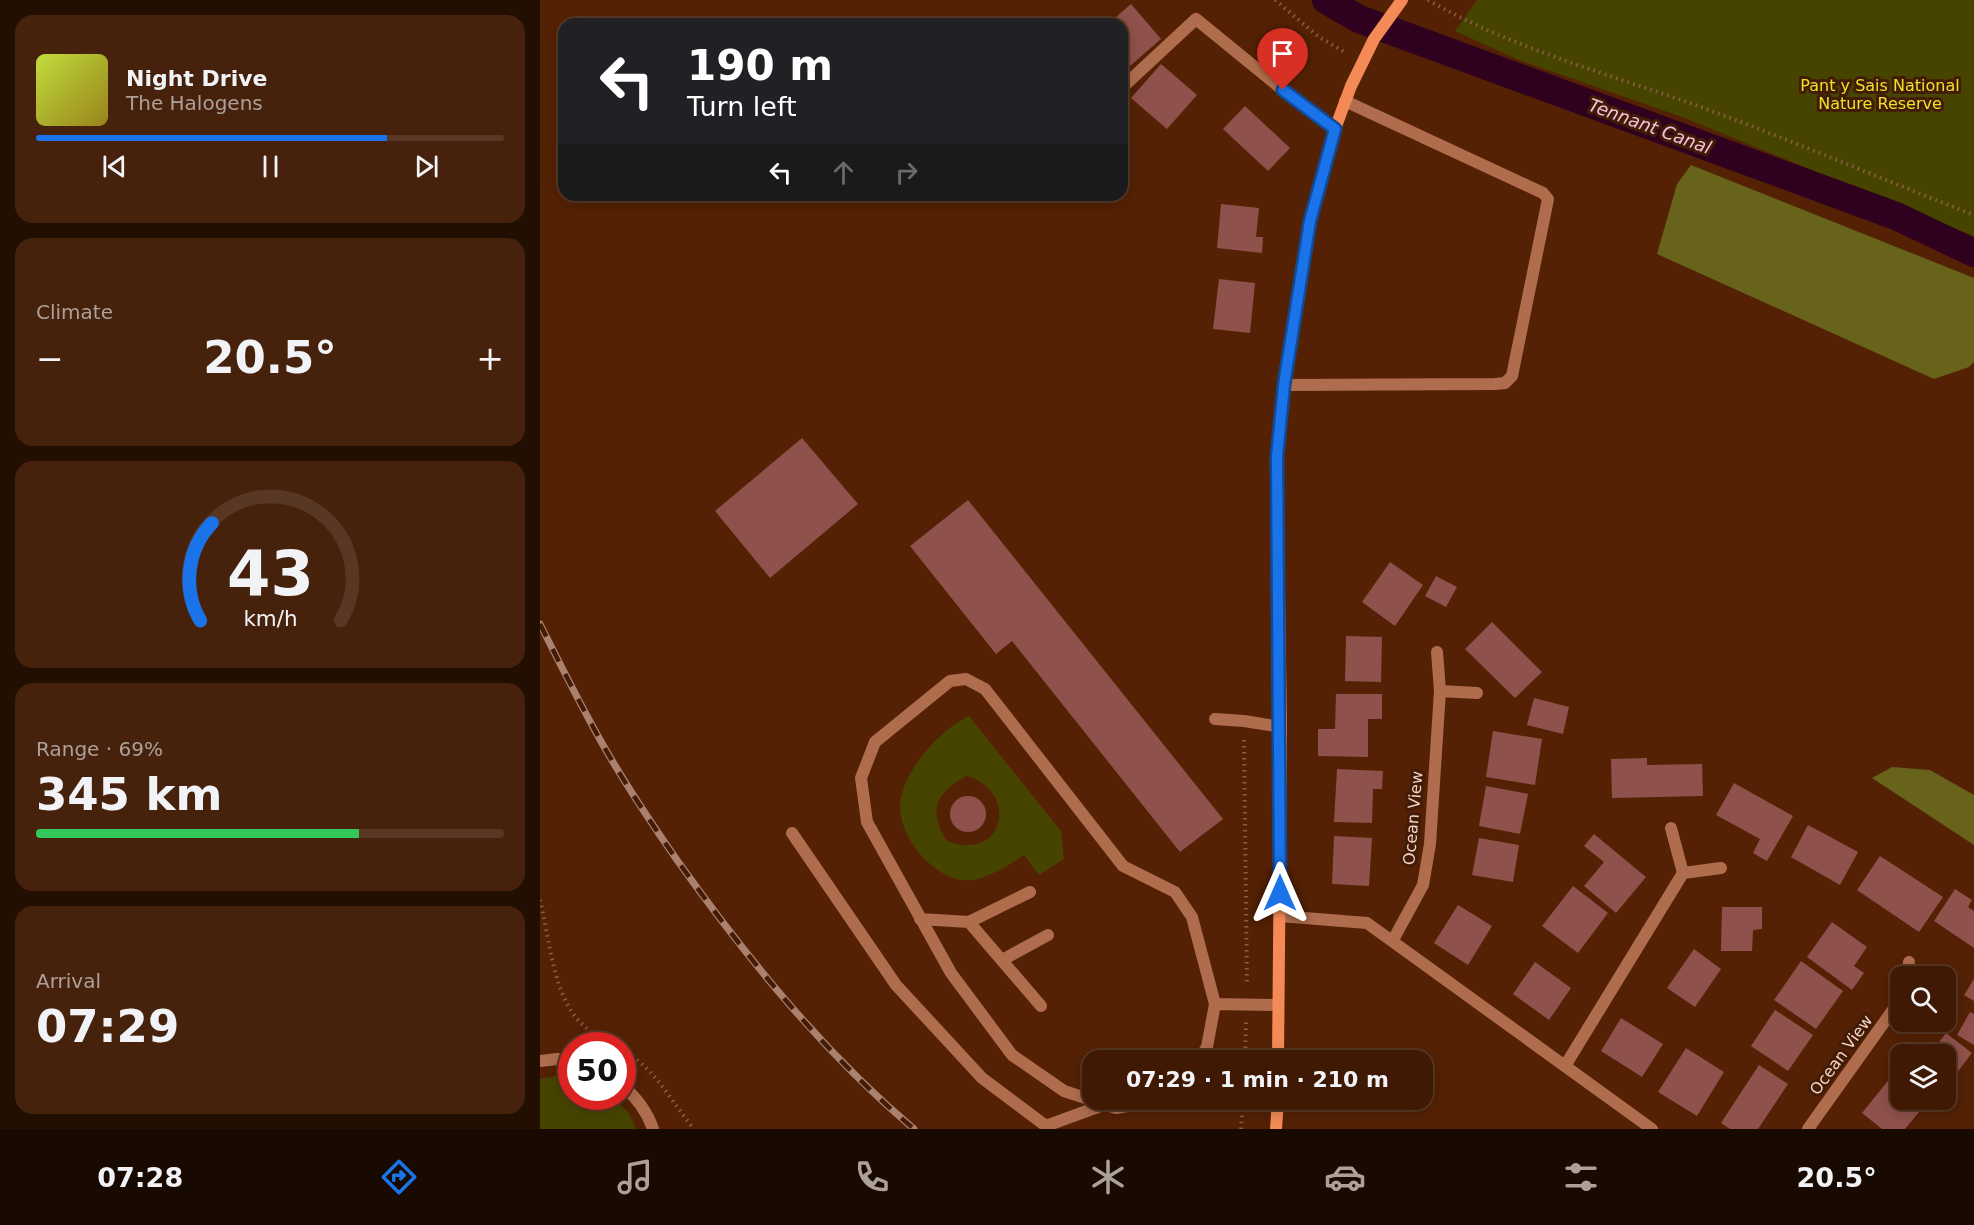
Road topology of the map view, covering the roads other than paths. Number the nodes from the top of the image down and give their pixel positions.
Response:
1 (1402, 0) edge
2 (1128, 82) edge
3 (1345, 101) junction
4 (1335, 129) junction
5 (1284, 385) junction
6 (1437, 652) dead end
7 (1440, 691) junction
8 (1478, 693) dead end
9 (1215, 719) dead end
10 (1281, 727) junction
11 (1671, 828) dead end
12 (792, 833) dead end
13 (1721, 868) dead end
14 (1683, 873) junction
15 (1030, 892) dead end
16 (1280, 916) junction
17 (920, 919) junction
18 (969, 921) junction
19 (1048, 935) dead end
20 (1393, 940) junction
21 (1002, 960) junction
22 (1909, 962) dead end
23 (1908, 966) edge
24 (1215, 1004) junction
25 (1278, 1005) junction
26 (1041, 1006) dead end
27 (1890, 1014) edge
28 (1205, 1050) edge
29 (1278, 1050) edge
30 (540, 1061) edge
31 (558, 1062) edge
32 (1565, 1066) junction
33 (1082, 1097) edge
34 (636, 1098) edge
35 (1090, 1110) edge
36 (1277, 1110) edge
37 (653, 1129) edge
38 (1276, 1129) edge
39 (1652, 1129) edge
40 (1808, 1129) edge

1 - 3 main road
2 - 4 street
3 - 4 main road
3 - 5 street
4 - 5 main road
5 - 10 main road
6 - 7 street, Ocean View
7 - 8 street
7 - 20 street, Ocean View
9 - 10 street
10 - 16 main road
11 - 14 street
12 - 35 street
13 - 14 street
14 - 32 street
15 - 18 street
16 - 20 street
16 - 25 main road
17 - 18 street
17 - 24 street
17 - 33 street
18 - 21 street
19 - 21 street
20 - 32 street
21 - 26 street
22 - 23 street
24 - 25 street
24 - 28 street
25 - 29 main road
27 - 40 street, Ocean View
30 - 31 street
32 - 39 street
34 - 37 street
36 - 38 main road

